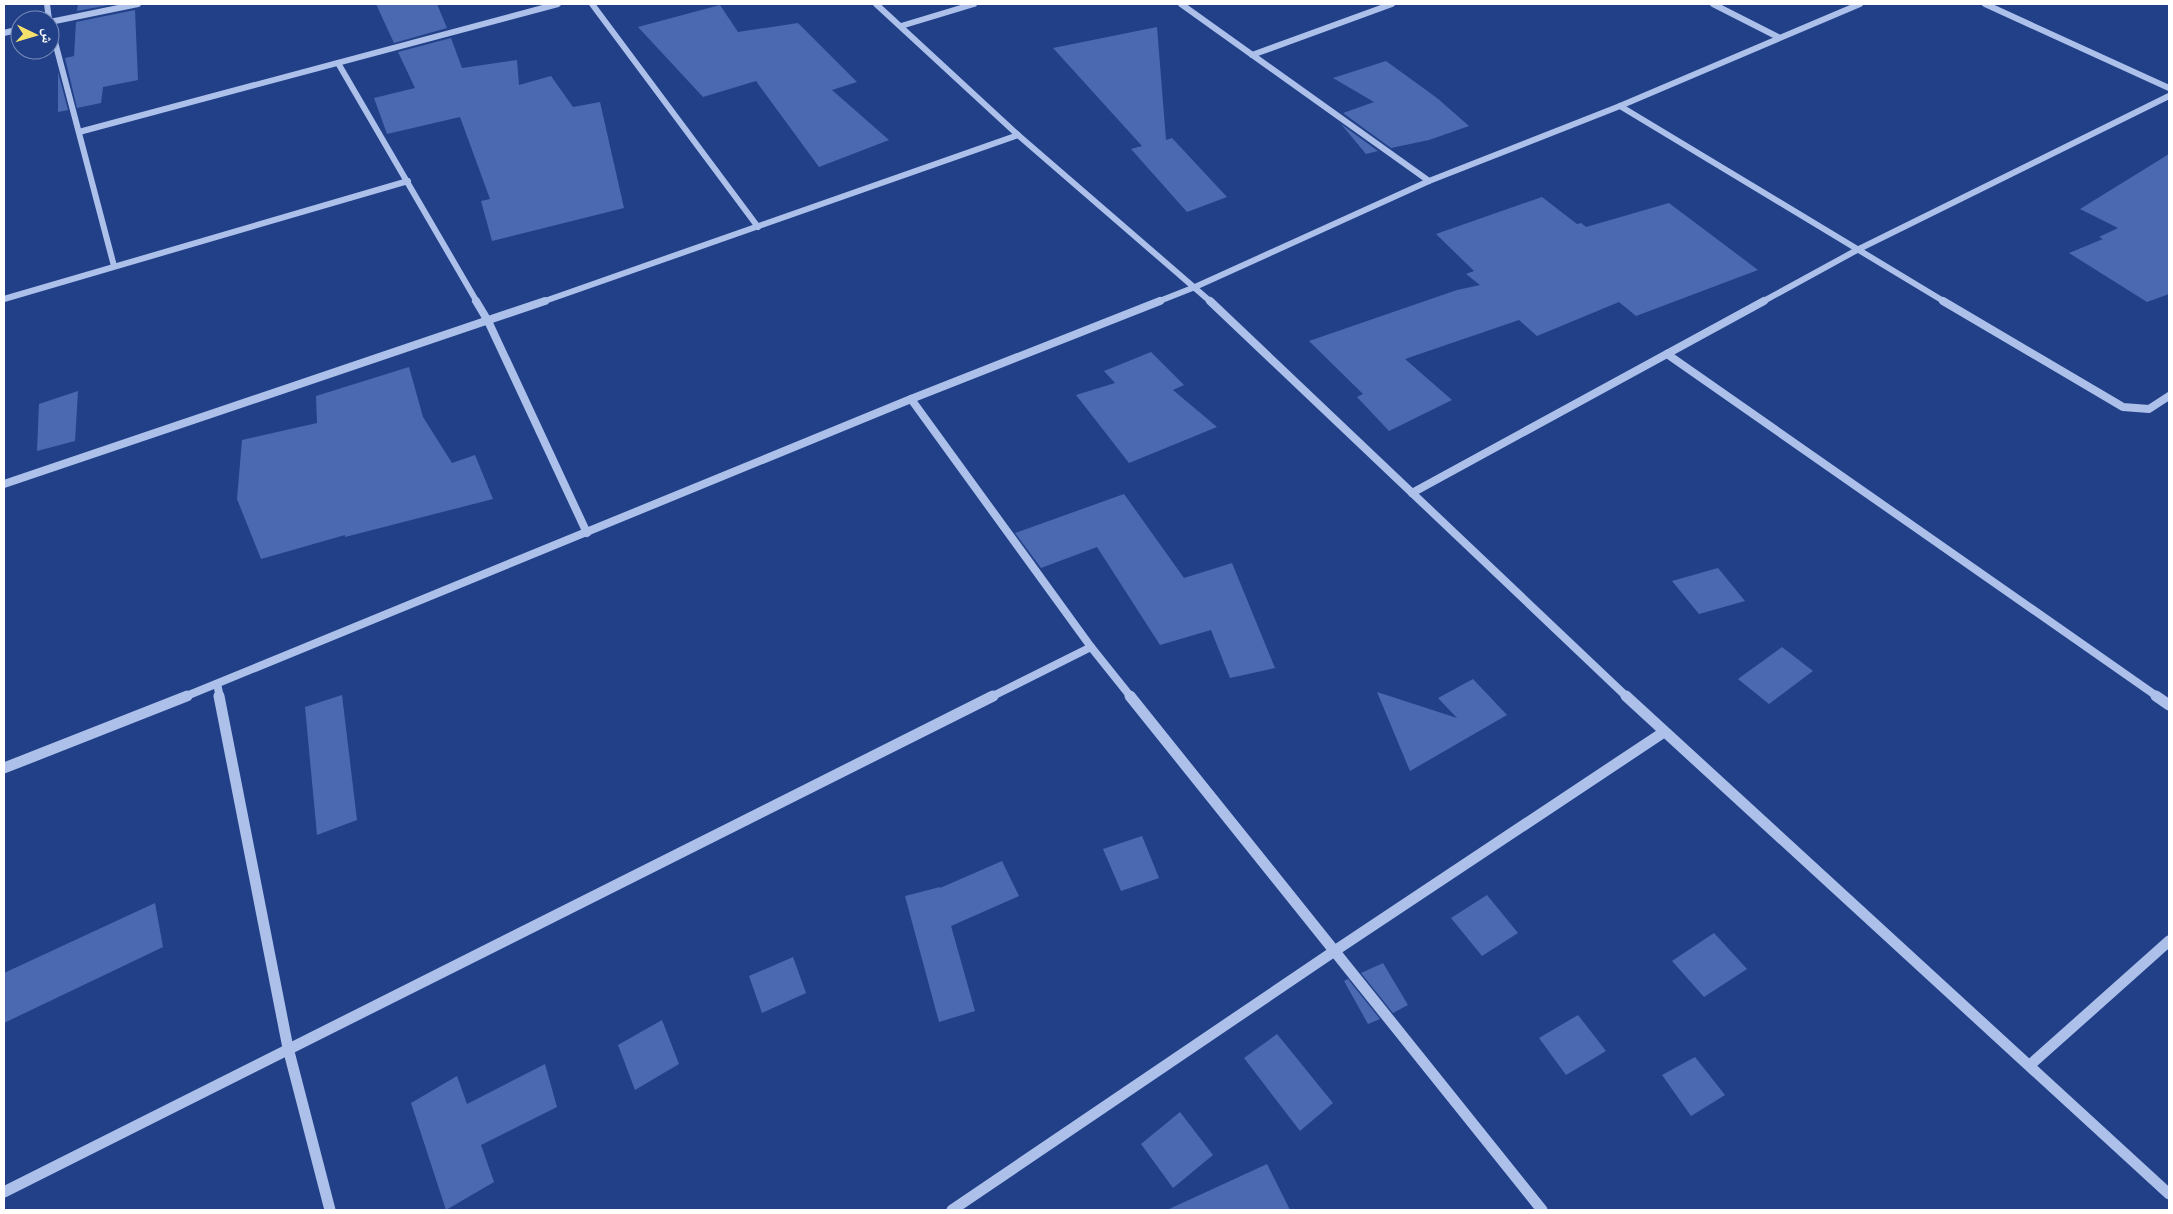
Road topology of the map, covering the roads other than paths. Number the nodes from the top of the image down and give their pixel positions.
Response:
1 (138, 4) edge
2 (558, 4) edge
3 (592, 4) edge
4 (876, 4) edge
5 (974, 4) edge
6 (1181, 4) edge
7 (1392, 4) edge
8 (1713, 4) edge
9 (1860, 4) edge
10 (1985, 4) edge
11 (60, 20) edge
12 (901, 26) junction
13 (1778, 37) junction
14 (1252, 55) junction
15 (60, 60) edge
16 (338, 63) junction
17 (2169, 88) edge
18 (2169, 96) edge
19 (1620, 106) junction
20 (79, 132) junction
21 (1018, 134) junction
22 (408, 181) junction
23 (1428, 181) junction
24 (758, 227) junction
25 (1857, 250) junction
26 (114, 266) junction
27 (1195, 288) junction
28 (4, 299) edge
29 (488, 321) junction
30 (1667, 354) junction
31 (2169, 396) edge
32 (911, 399) junction
33 (4, 484) edge
34 (1412, 493) junction
35 (587, 533) junction
36 (1091, 647) junction
37 (217, 684) junction
38 (2169, 705) edge
39 (1664, 732) junction
40 (4, 768) edge
41 (2169, 941) edge
42 (1333, 952) junction
43 (288, 1048) junction
44 (2030, 1065) junction
45 (4, 1192) edge
46 (2169, 1194) edge
47 (330, 1210) edge
48 (952, 1210) edge
49 (1542, 1210) edge

1 - 11 street
2 - 16 street
3 - 24 street
4 - 12 street
5 - 12 street
6 - 14 street
7 - 14 street
8 - 13 street
9 - 13 street
10 - 17 street
12 - 21 street
13 - 19 street
14 - 23 street
15 - 20 street
16 - 20 street
16 - 22 street
18 - 25 street
19 - 23 street
19 - 25 street
20 - 26 street
21 - 24 street
21 - 27 street
22 - 26 street
22 - 29 street
23 - 27 street
24 - 29 street
25 - 30 street
25 - 31 street
26 - 28 street
27 - 32 street
27 - 34 street
29 - 33 street
29 - 35 street
30 - 34 street
30 - 38 street
32 - 35 street
32 - 36 street
34 - 39 street
35 - 37 street
36 - 42 street
36 - 43 street
37 - 40 street
37 - 43 street
39 - 42 street
39 - 44 street
41 - 44 street
42 - 48 street
42 - 49 street
43 - 45 street
43 - 47 street
44 - 46 street

